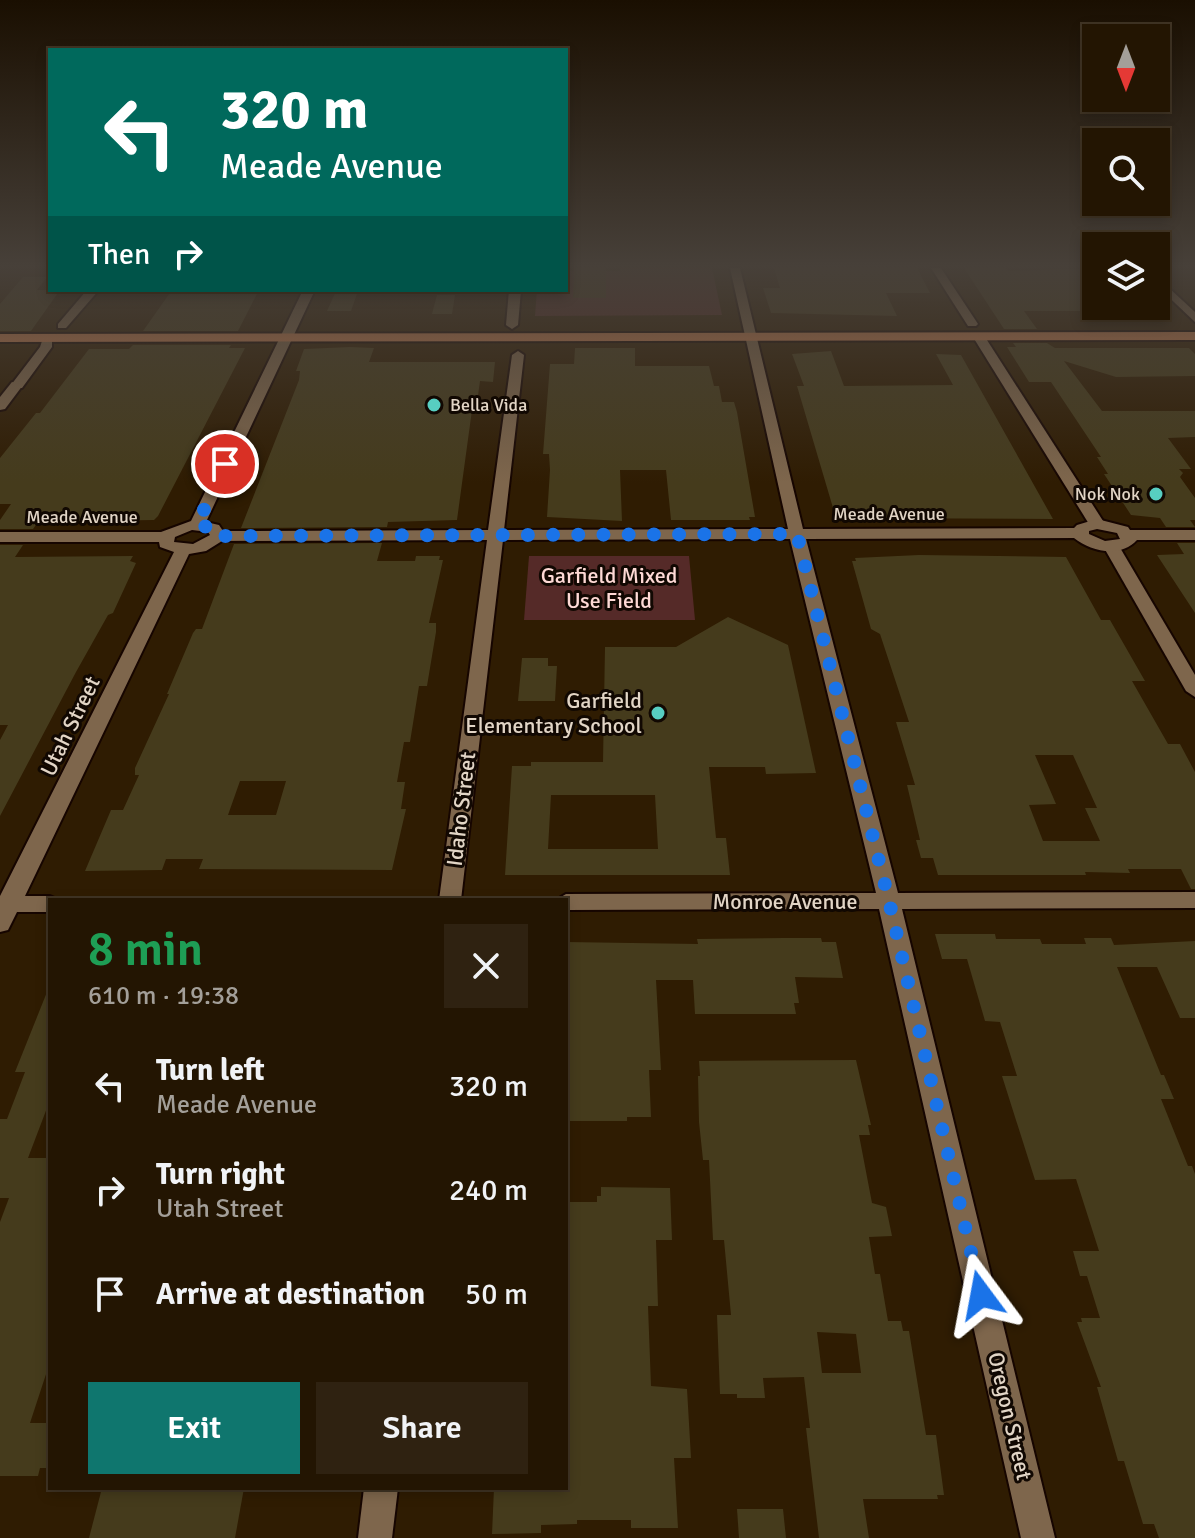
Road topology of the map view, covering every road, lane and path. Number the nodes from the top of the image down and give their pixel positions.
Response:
1 (48, 340) edge
2 (285, 340) edge
3 (447, 340) edge
4 (524, 340) edge
5 (608, 340) edge
6 (751, 340) edge
7 (981, 340) edge
8 (518, 346) junction
9 (0, 406) edge
10 (1097, 524) junction
11 (197, 525) junction
12 (1080, 533) junction
13 (797, 534) junction
14 (494, 535) junction
15 (1128, 535) junction
16 (1195, 535) edge
17 (218, 536) junction
18 (0, 537) edge
19 (165, 537) junction
20 (1111, 546) junction
21 (183, 549) junction
22 (1195, 691) edge
23 (450, 898) edge
24 (1195, 900) edge
25 (889, 901) junction
26 (568, 902) edge
27 (48, 904) edge
28 (3, 911) edge
29 (381, 1490) edge
30 (375, 1538) edge
31 (1038, 1538) edge

1 - 9 street
2 - 11 street
3 - 8 main road
4 - 8 main road
5 - 8 main road
6 - 13 street, Oregon Street
7 - 10 street
8 - 14 street, Idaho Street
10 - 12 street
10 - 15 street
11 - 17 street
11 - 19 street
12 - 13 street, Meade Avenue
12 - 20 street
13 - 14 street, Meade Avenue
13 - 25 street, Oregon Street
14 - 17 street, Meade Avenue
14 - 23 street, Idaho Street
15 - 16 street
15 - 20 street
17 - 21 street
18 - 19 street, Meade Avenue
19 - 21 street
20 - 22 street
21 - 28 street, Utah Street
24 - 25 street, Monroe Avenue
25 - 26 street, Monroe Avenue
25 - 31 street, Oregon Street
27 - 28 street
29 - 30 street

